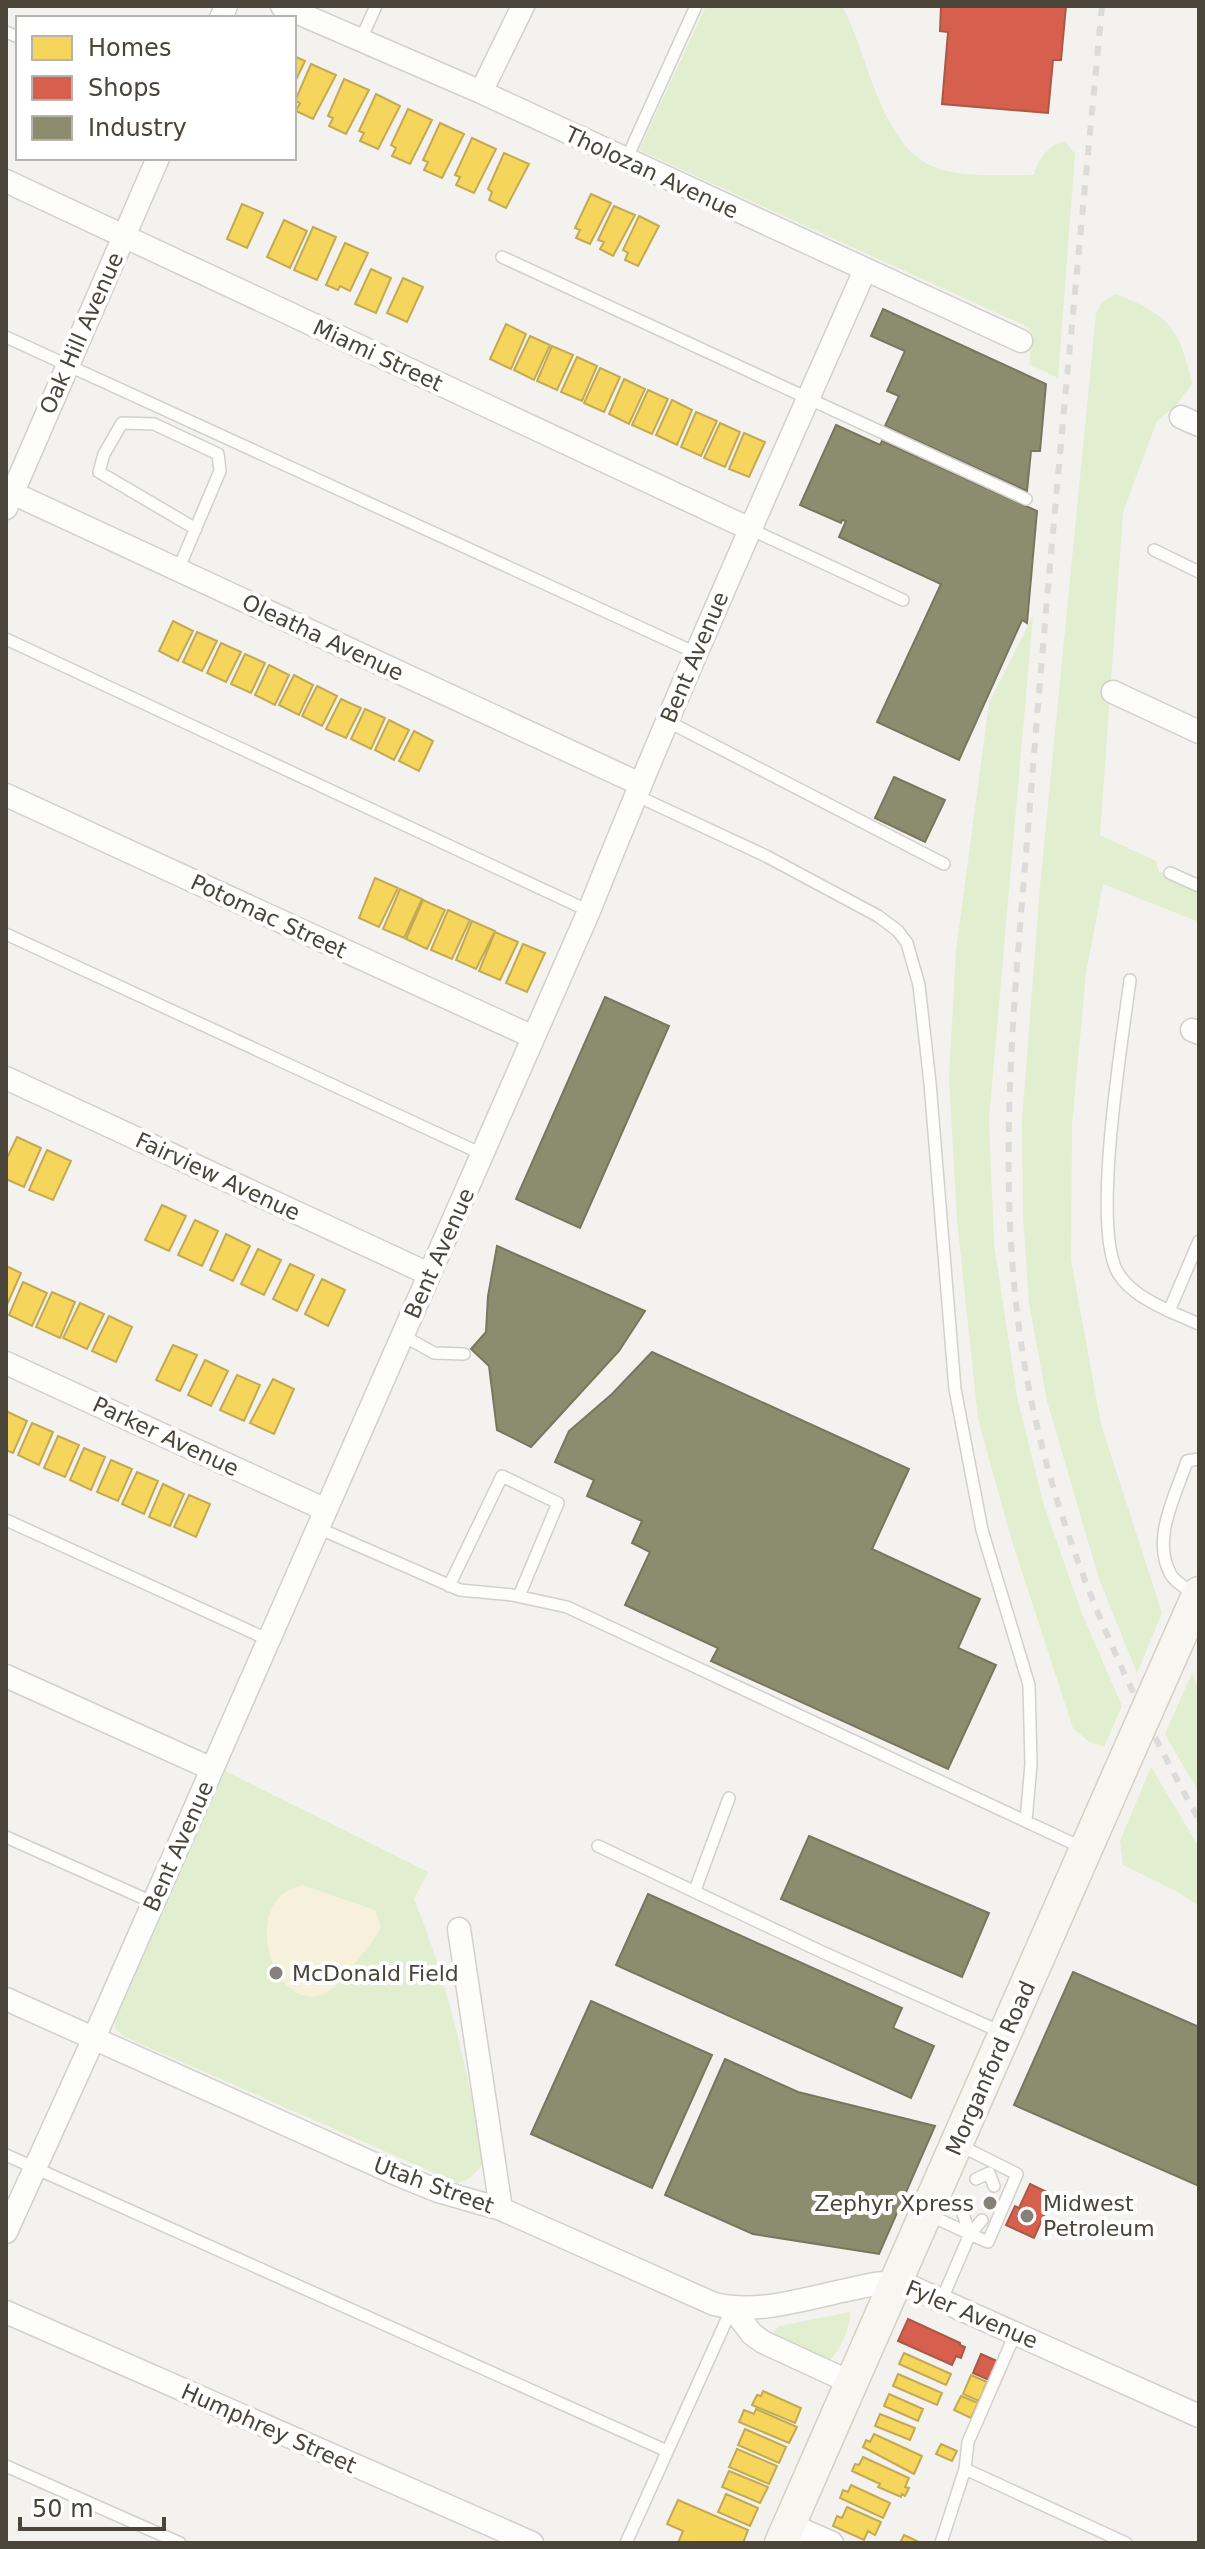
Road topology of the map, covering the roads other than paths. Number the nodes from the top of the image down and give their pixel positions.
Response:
1 (282, 6) edge
2 (376, 6) edge
3 (523, 6) edge
4 (696, 6) edge
5 (361, 39) junction
6 (481, 92) junction
7 (157, 160) edge
8 (626, 160) junction
9 (6, 181) edge
10 (124, 236) junction
11 (502, 257) dead end
12 (865, 270) junction
13 (6, 337) edge
14 (1021, 341) dead end
15 (67, 364) junction
16 (807, 400) junction
17 (8, 497) edge
18 (1026, 499) dead end
19 (196, 529) junction
20 (750, 529) junction
21 (1154, 550) dead end
22 (178, 570) junction
23 (1199, 572) edge
24 (903, 600) dead end
25 (6, 639) edge
26 (696, 653) junction
27 (1113, 692) dead end
28 (667, 721) junction
29 (1199, 732) edge
30 (638, 789) junction
31 (8, 801) edge
32 (944, 864) dead end
33 (1170, 873) dead end
34 (1199, 886) edge
35 (589, 911) junction
36 (6, 934) edge
37 (1130, 980) dead end
38 (533, 1037) junction
39 (6, 1078) edge
40 (482, 1154) junction
41 (1199, 1241) edge
42 (429, 1274) junction
43 (1169, 1311) junction
44 (1199, 1324) edge
45 (402, 1335) junction
46 (464, 1354) dead end
47 (6, 1363) edge
48 (1199, 1459) edge
49 (322, 1519) junction
50 (6, 1520) edge
51 (449, 1586) junction
52 (519, 1596) junction
53 (1192, 1616) edge
54 (269, 1640) junction
55 (6, 1676) edge
56 (212, 1769) junction
57 (729, 1798) dead end
58 (1026, 1821) junction
59 (6, 1837) edge
60 (598, 1846) dead end
61 (1086, 1849) junction
62 (695, 1890) junction
63 (152, 1902) junction
64 (459, 1929) dead end
65 (6, 1999) edge
66 (1005, 2034) junction
67 (94, 2038) junction
68 (957, 2144) junction
69 (6, 2155) edge
70 (35, 2168) junction
71 (992, 2168) junction
72 (976, 2179) dead end
73 (994, 2186) dead end
74 (501, 2209) junction
75 (962, 2211) dead end
76 (926, 2214) junction
77 (982, 2220) dead end
78 (6, 2232) edge
79 (970, 2234) junction
80 (896, 2282) junction
81 (942, 2299) junction
82 (732, 2308) junction
83 (6, 2312) edge
84 (1016, 2332) junction
85 (852, 2383) junction
86 (1199, 2416) edge
87 (667, 2451) junction
88 (6, 2466) edge
89 (965, 2469) junction
90 (785, 2534) edge
91 (180, 2543) edge
92 (532, 2543) edge
93 (626, 2543) edge
94 (832, 2543) edge
95 (941, 2543) edge
96 (1126, 2543) edge

1 - 5 street, Tholozan Avenue
2 - 5 lane
3 - 6 street
4 - 8 lane
5 - 6 street, Tholozan Avenue
6 - 8 street, Tholozan Avenue
7 - 10 street, Oak Hill Avenue
8 - 12 street, Tholozan Avenue
9 - 10 street, Miami Street
10 - 15 street, Oak Hill Avenue
10 - 20 street, Miami Street
11 - 16 lane
12 - 14 street, Tholozan Avenue
12 - 16 street, Bent Avenue
13 - 15 lane
15 - 17 street, Oak Hill Avenue
15 - 26 lane
16 - 18 lane
16 - 20 street, Bent Avenue
17 - 22 street, Oleatha Avenue
19 - 19 lane
19 - 22 lane
20 - 24 lane
20 - 26 street, Bent Avenue
21 - 23 lane
22 - 30 street, Oleatha Avenue
25 - 35 lane
26 - 28 street, Bent Avenue
27 - 29 street
28 - 30 street, Bent Avenue
28 - 32 lane
30 - 35 street, Bent Avenue
30 - 58 lane
31 - 38 street, Potomac Street
33 - 34 lane
35 - 38 street, Bent Avenue
36 - 40 lane
37 - 43 lane
38 - 40 street, Bent Avenue
39 - 42 street, Fairview Avenue
40 - 42 street, Bent Avenue
41 - 43 lane
42 - 45 street, Bent Avenue
43 - 44 lane
45 - 46 lane
45 - 49 street, Bent Avenue
47 - 49 street, Parker Avenue
48 - 53 lane
49 - 51 lane
49 - 54 street, Bent Avenue
50 - 54 lane
51 - 52 lane
51 - 52 lane
52 - 58 lane
53 - 61 street, Morganford Road, bridge
54 - 56 street, Bent Avenue
55 - 56 street
56 - 63 street, Bent Avenue
57 - 62 lane
58 - 61 lane
59 - 63 lane
60 - 62 lane
61 - 66 street, Morganford Road
62 - 66 lane
63 - 67 street, Bent Avenue
64 - 74 street
65 - 67 street, Utah Street
66 - 68 street, Morganford Road
67 - 70 street, Bent Avenue
67 - 74 street, Utah Street
68 - 71 lane
68 - 76 street, Morganford Road
69 - 70 lane
70 - 78 street, Bent Avenue
70 - 87 lane
71 - 72 lane
71 - 73 lane
71 - 79 lane
74 - 82 street, Utah Street
75 - 79 lane
76 - 79 lane
76 - 80 street, Morganford Road
77 - 79 lane
79 - 81 lane
80 - 81 street, Fyler Avenue
80 - 82 street, Fyler Avenue
80 - 85 street, Morganford Road
81 - 84 street, Fyler Avenue
82 - 85 street
82 - 87 lane
83 - 92 street, Humphrey Street
84 - 86 street, Fyler Avenue
84 - 89 lane
85 - 90 street, Morganford Road
87 - 93 lane
88 - 91 lane
89 - 95 lane
89 - 96 lane
90 - 94 street

